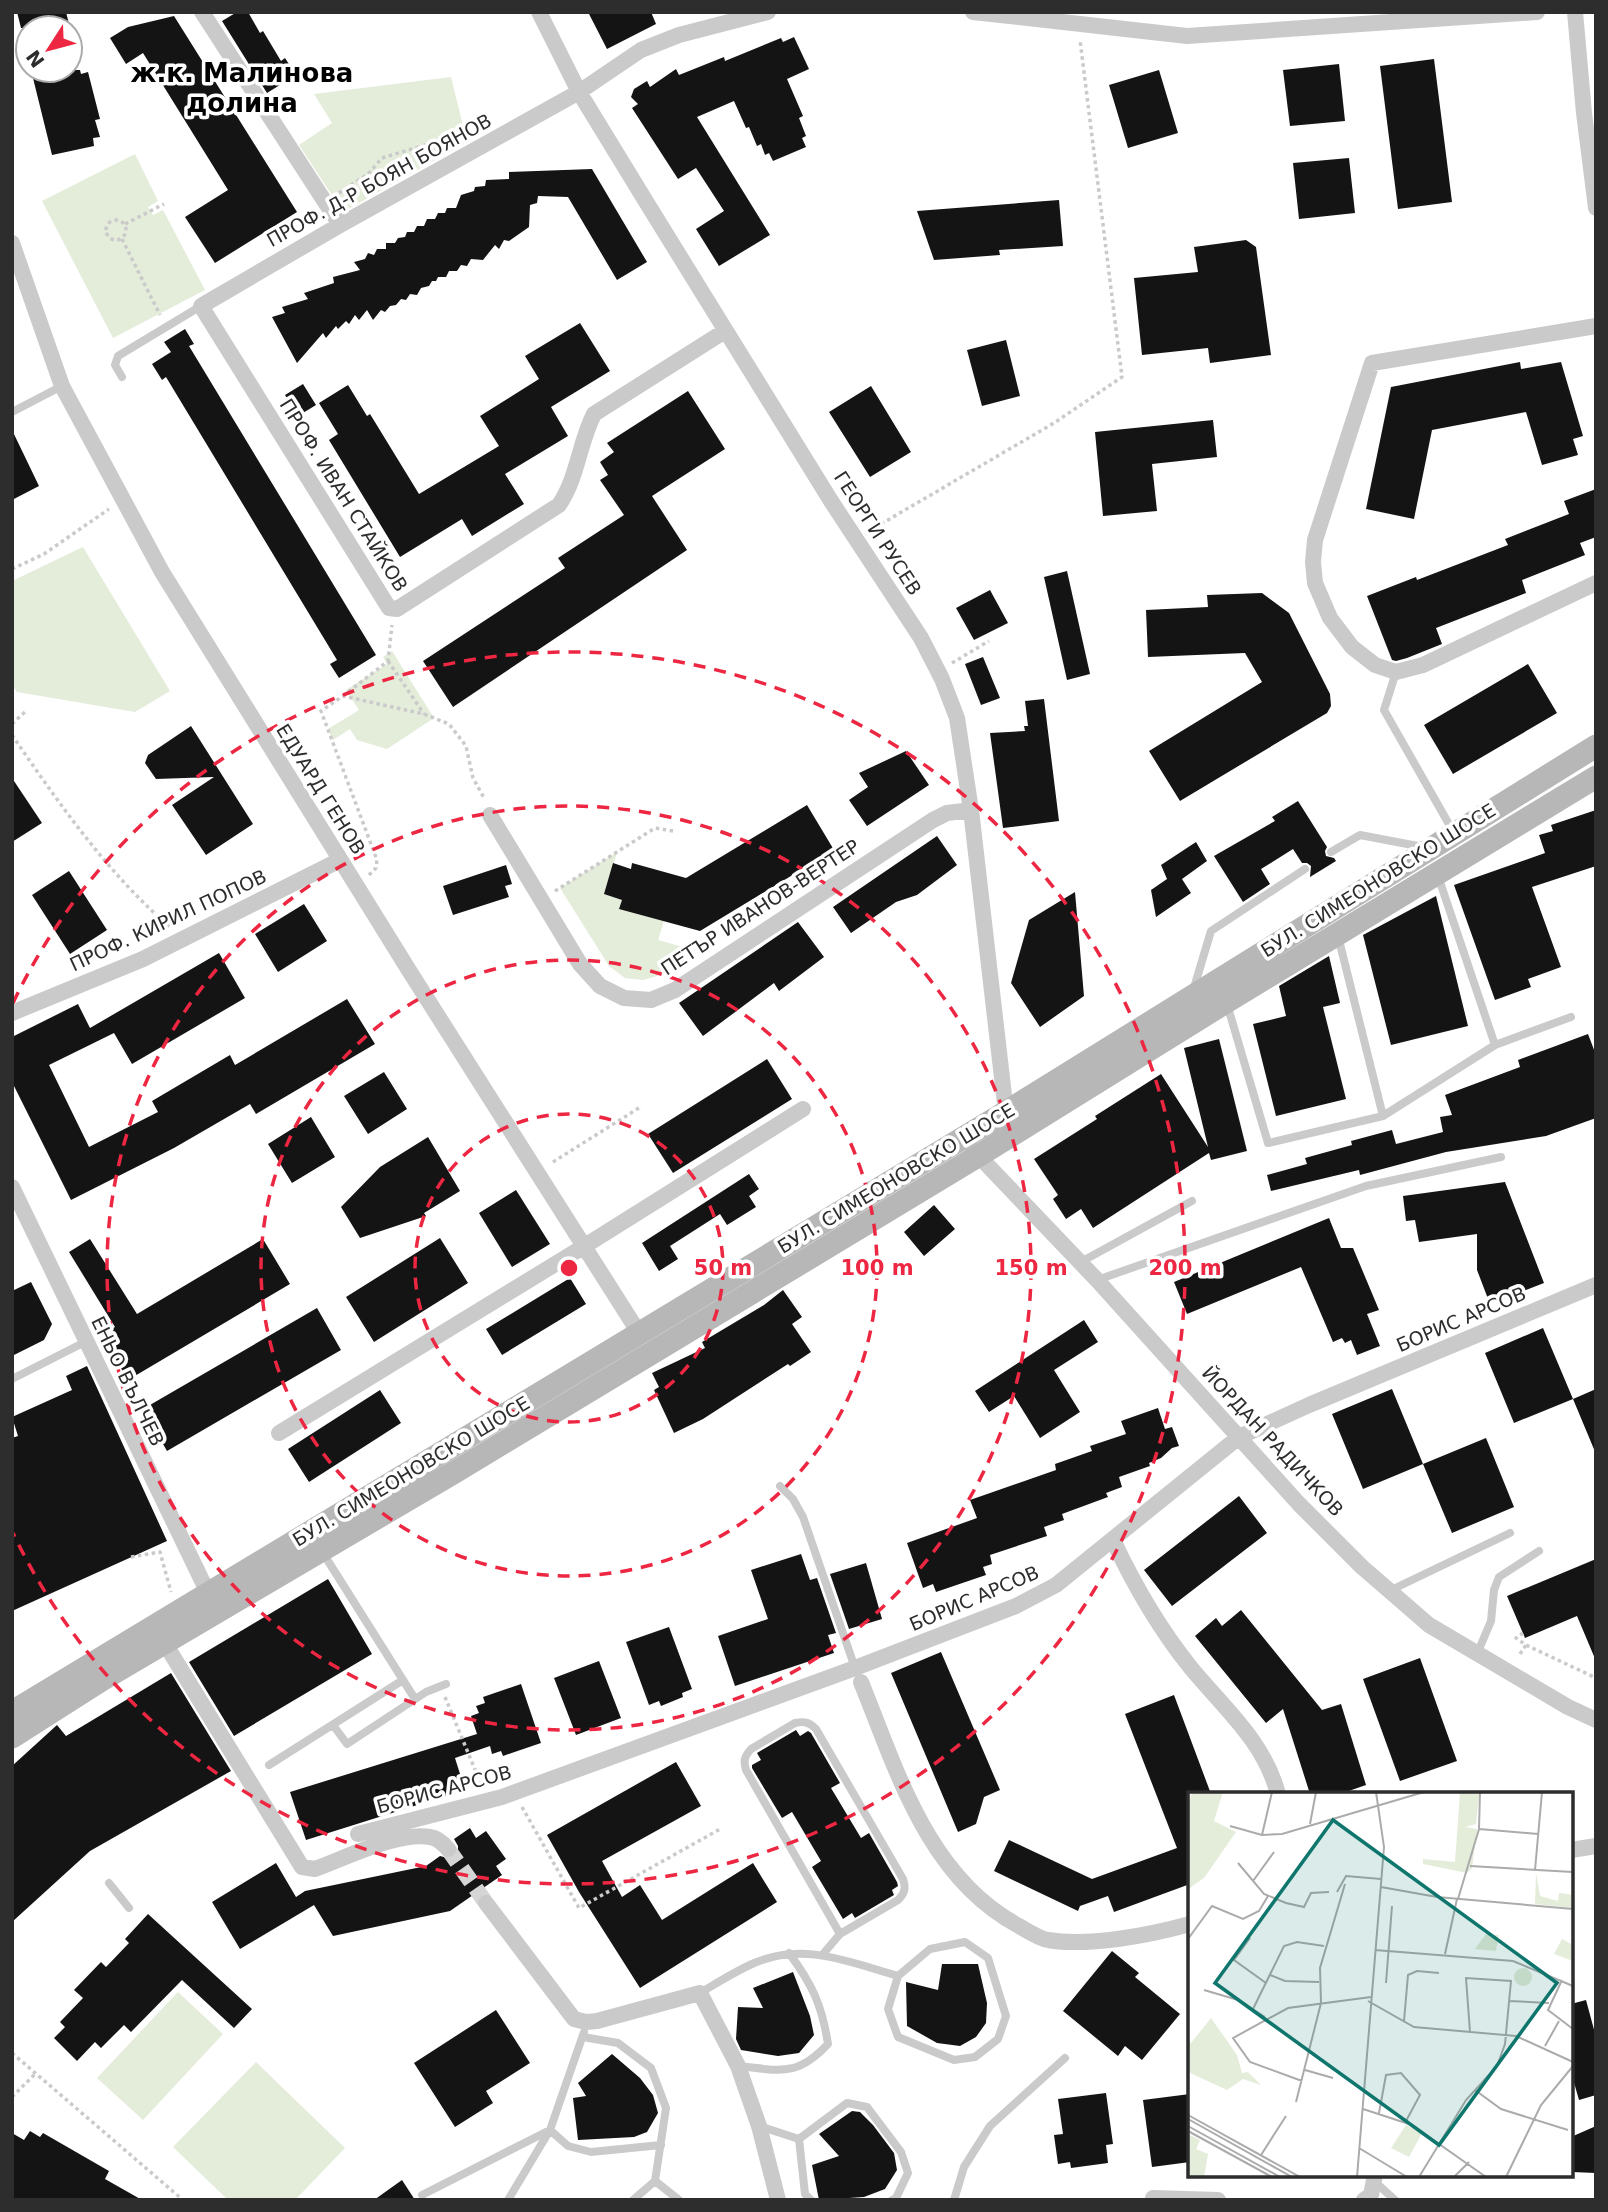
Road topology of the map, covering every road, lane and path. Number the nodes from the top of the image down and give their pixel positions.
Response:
1 (202, 12) edge
2 (539, 12) edge
3 (768, 12) edge
4 (973, 12) edge
5 (1537, 12) edge
6 (1575, 12) edge
7 (1079, 18) edge
8 (579, 92) junction
9 (439, 170) junction
10 (325, 201) junction
11 (164, 204) dead end
12 (1596, 208) edge
13 (125, 225) junction
14 (340, 225) junction
15 (122, 239) junction
16 (12, 243) edge
17 (201, 306) junction
18 (165, 326) junction
19 (1596, 326) edge
20 (725, 331) junction
21 (122, 377) dead end
22 (62, 386) junction
23 (12, 412) edge
24 (122, 500) junction
25 (856, 538) junction
26 (12, 569) edge
27 (1596, 583) edge
28 (393, 608) junction
29 (989, 641) dead end
30 (388, 661) junction
31 (938, 672) junction
32 (1396, 672) junction
33 (343, 696) junction
34 (27, 710) dead end
35 (424, 714) junction
36 (12, 724) edge
37 (12, 735) edge
38 (1596, 746) edge
39 (1596, 777) edge
40 (971, 810) junction
41 (490, 815) joint
42 (673, 831) dead end
43 (1454, 833) junction
44 (1429, 848) junction
45 (1331, 852) dead end
46 (340, 860) junction
47 (1305, 869) dead end
48 (1436, 872) junction
49 (355, 884) junction
50 (541, 900) junction
51 (1337, 933) junction
52 (185, 939) junction
53 (1191, 997) junction
54 (1226, 1002) junction
55 (12, 1013) edge
56 (1571, 1017) dead end
57 (1495, 1045) junction
58 (642, 1106) dead end
59 (803, 1110) dead end
60 (1006, 1112) junction
61 (1383, 1116) junction
62 (1009, 1137) junction
63 (962, 1138) junction
64 (978, 1156) junction
65 (1501, 1157) dead end
66 (536, 1173) junction
67 (12, 1187) edge
68 (1192, 1201) dead end
69 (583, 1247) junction
70 (1079, 1263) junction
71 (1097, 1280) junction
72 (1596, 1285) edge
73 (639, 1333) junction
74 (85, 1342) junction
75 (12, 1378) edge
76 (279, 1433) dead end
77 (1239, 1437) junction
78 (780, 1486) dead end
79 (1510, 1533) dead end
80 (1113, 1540) junction
81 (322, 1550) junction
82 (1539, 1552) dead end
83 (131, 1557) dead end
84 (1389, 1591) junction
85 (171, 1592) dead end
86 (208, 1593) junction
87 (1523, 1633) dead end
88 (159, 1634) junction
89 (1526, 1645) junction
90 (1477, 1654) junction
91 (1520, 1654) dead end
92 (858, 1675) junction
93 (1596, 1678) edge
94 (403, 1680) junction
95 (443, 1685) joint
96 (415, 1699) junction
97 (12, 1712) edge
98 (1596, 1720) edge
99 (333, 1725) junction
100 (12, 1737) edge
101 (269, 1765) dead end
102 (1277, 1792) edge
103 (514, 1793) junction
104 (488, 1802) junction
105 (722, 1828) dead end
106 (358, 1834) dead end
107 (1596, 1846) edge
108 (448, 1849) tunnel mouth
109 (1573, 1850) edge
110 (109, 1883) dead end
111 (486, 1903) tunnel mouth
112 (129, 1908) dead end
113 (1188, 1924) edge
114 (840, 1934) junction
115 (789, 1953) junction
116 (822, 1954) junction
117 (898, 1976) junction
118 (700, 1993) junction
119 (584, 2030) junction
120 (12, 2053) edge
121 (1065, 2058) dead end
122 (738, 2066) junction
123 (36, 2073) junction
124 (12, 2097) edge
125 (759, 2126) junction
126 (550, 2130) junction
127 (799, 2139) junction
128 (662, 2145) junction
129 (655, 2182) junction
130 (1372, 2188) edge
131 (422, 2195) dead end
132 (1153, 2198) dead end
133 (183, 2200) edge
134 (508, 2200) edge
135 (633, 2200) edge
136 (679, 2200) edge
137 (778, 2200) edge
138 (811, 2200) edge
139 (892, 2200) edge
140 (954, 2200) edge
141 (1218, 2200) edge
142 (1395, 2200) edge

1 - 10 street
2 - 8 street, ГЕОРГИ РУСЕВ
3 - 8 street, ПРОФ. Д-Р БОЯН БОЯНОВ
4 - 7 street
5 - 7 street
6 - 12 street
7 - 25 path
8 - 9 street, ПРОФ. Д-Р БОЯН БОЯНОВ
8 - 20 street, ГЕОРГИ РУСЕВ
9 - 10 path
9 - 14 street, ПРОФ. Д-Р БОЯН БОЯНОВ
10 - 14 street
11 - 13 path
13 - 15 path
13 - 15 path
14 - 17 street, ПРОФ. Д-Р БОЯН БОЯНОВ
15 - 18 path
16 - 22 street, ЕДУАРД ГЕНОВ
17 - 18 lane
17 - 28 street, ПРОФ. ИВАН СТАЙКОВ
18 - 21 lane
19 - 32 street
20 - 25 street, ГЕОРГИ РУСЕВ
20 - 28 street, ПРОФ. ИВАН СТАЙКОВ
22 - 23 lane
22 - 24 street, ЕДУАРД ГЕНОВ
24 - 26 path
24 - 46 street, ЕДУАРД ГЕНОВ
25 - 31 street, ГЕОРГИ РУСЕВ
27 - 32 street
28 - 30 path
29 - 31 path
30 - 33 path
30 - 35 path
31 - 40 street, ГЕОРГИ РУСЕВ
32 - 43 lane
33 - 35 path
33 - 49 path
34 - 36 path
35 - 41 path
37 - 52 path
38 - 43 main road, БУЛ. СИМЕОНОВСКО ШОСЕ
39 - 48 main road, БУЛ. СИМЕОНОВСКО ШОСЕ
40 - 50 street, ПЕТЪР ИВАНОВ-ВЕРТЕР
40 - 60 street, ГЕОРГИ РУСЕВ
41 - 50 street, ПЕТЪР ИВАНОВ-ВЕРТЕР
42 - 50 path
43 - 44 main road, БУЛ. СИМЕОНОВСКО ШОСЕ
44 - 45 lane
44 - 53 main road, БУЛ. СИМЕОНОВСКО ШОСЕ
46 - 49 street, ЕДУАРД ГЕНОВ
46 - 52 street, ПРОФ. КИРИЛ ПОПОВ
47 - 53 lane
48 - 51 main road, БУЛ. СИМЕОНОВСКО ШОСЕ
48 - 57 lane
49 - 66 street, ЕДУАРД ГЕНОВ
51 - 54 main road, БУЛ. СИМЕОНОВСКО ШОСЕ
51 - 61 lane
52 - 55 street, ПРОФ. КИРИЛ ПОПОВ
53 - 60 main road, БУЛ. СИМЕОНОВСКО ШОСЕ
54 - 61 lane
54 - 62 main road, БУЛ. СИМЕОНОВСКО ШОСЕ
56 - 57 lane
57 - 61 lane
58 - 66 path
59 - 69 street
60 - 62 street, ГЕОРГИ РУСЕВ
60 - 63 main road, БУЛ. СИМЕОНОВСКО ШОСЕ
62 - 64 main road, БУЛ. СИМЕОНОВСКО ШОСЕ
63 - 64 street, ЙОРДАН РАДИЧКОВ
63 - 73 main road, БУЛ. СИМЕОНОВСКО ШОСЕ
64 - 70 street, ЙОРДАН РАДИЧКОВ
64 - 81 main road, БУЛ. СИМЕОНОВСКО ШОСЕ
65 - 71 lane
66 - 69 street, ЕДУАРД ГЕНОВ
67 - 74 street, ЕНЬО ВЪЛЧЕВ
68 - 70 lane
69 - 73 street, ЕДУАРД ГЕНОВ
69 - 76 street
70 - 71 street, ЙОРДАН РАДИЧКОВ
71 - 77 street, ЙОРДАН РАДИЧКОВ
72 - 77 street, БОРИС АРСОВ
73 - 86 main road, БУЛ. СИМЕОНОВСКО ШОСЕ
74 - 75 lane
74 - 86 street, ЕНЬО ВЪЛЧЕВ
77 - 80 street, БОРИС АРСОВ
77 - 84 street, ЙОРДАН РАДИЧКОВ
78 - 92 lane
79 - 84 lane
80 - 92 street, БОРИС АРСОВ
80 - 102 street
81 - 88 main road, БУЛ. СИМЕОНОВСКО ШОСЕ
81 - 94 lane
82 - 90 lane
83 - 85 path
84 - 90 street, ЙОРДАН РАДИЧКОВ
86 - 88 main road, БУЛ. СИМЕОНОВСКО ШОСЕ
87 - 89 path
88 - 97 main road, БУЛ. СИМЕОНОВСКО ШОСЕ
88 - 100 main road, БУЛ. СИМЕОНОВСКО ШОСЕ
88 - 108 street, БОРИС АРСОВ
89 - 91 path
89 - 93 path
90 - 98 street, ЙОРДАН РАДИЧКОВ
92 - 103 street, БОРИС АРСОВ
92 - 113 street
94 - 96 lane
94 - 99 lane
95 - 96 lane
95 - 104 path
96 - 99 lane
99 - 101 lane
103 - 104 street, БОРИС АРСОВ
103 - 105 path
104 - 106 street, БОРИС АРСОВ
107 - 109 street
110 - 112 lane
111 - 119 street
114 - 114 lane
114 - 116 lane
115 - 116 lane
115 - 118 lane
115 - 122 lane
116 - 117 lane
117 - 117 lane
118 - 119 street
118 - 122 street
119 - 126 lane
119 - 128 lane
120 - 123 path
121 - 140 lane
122 - 125 street
123 - 124 path
123 - 133 path
125 - 127 lane
125 - 137 street
126 - 128 lane
126 - 131 lane
126 - 134 lane
127 - 138 lane
127 - 139 lane
128 - 129 lane
129 - 135 lane
129 - 136 lane
130 - 142 lane
132 - 141 street

